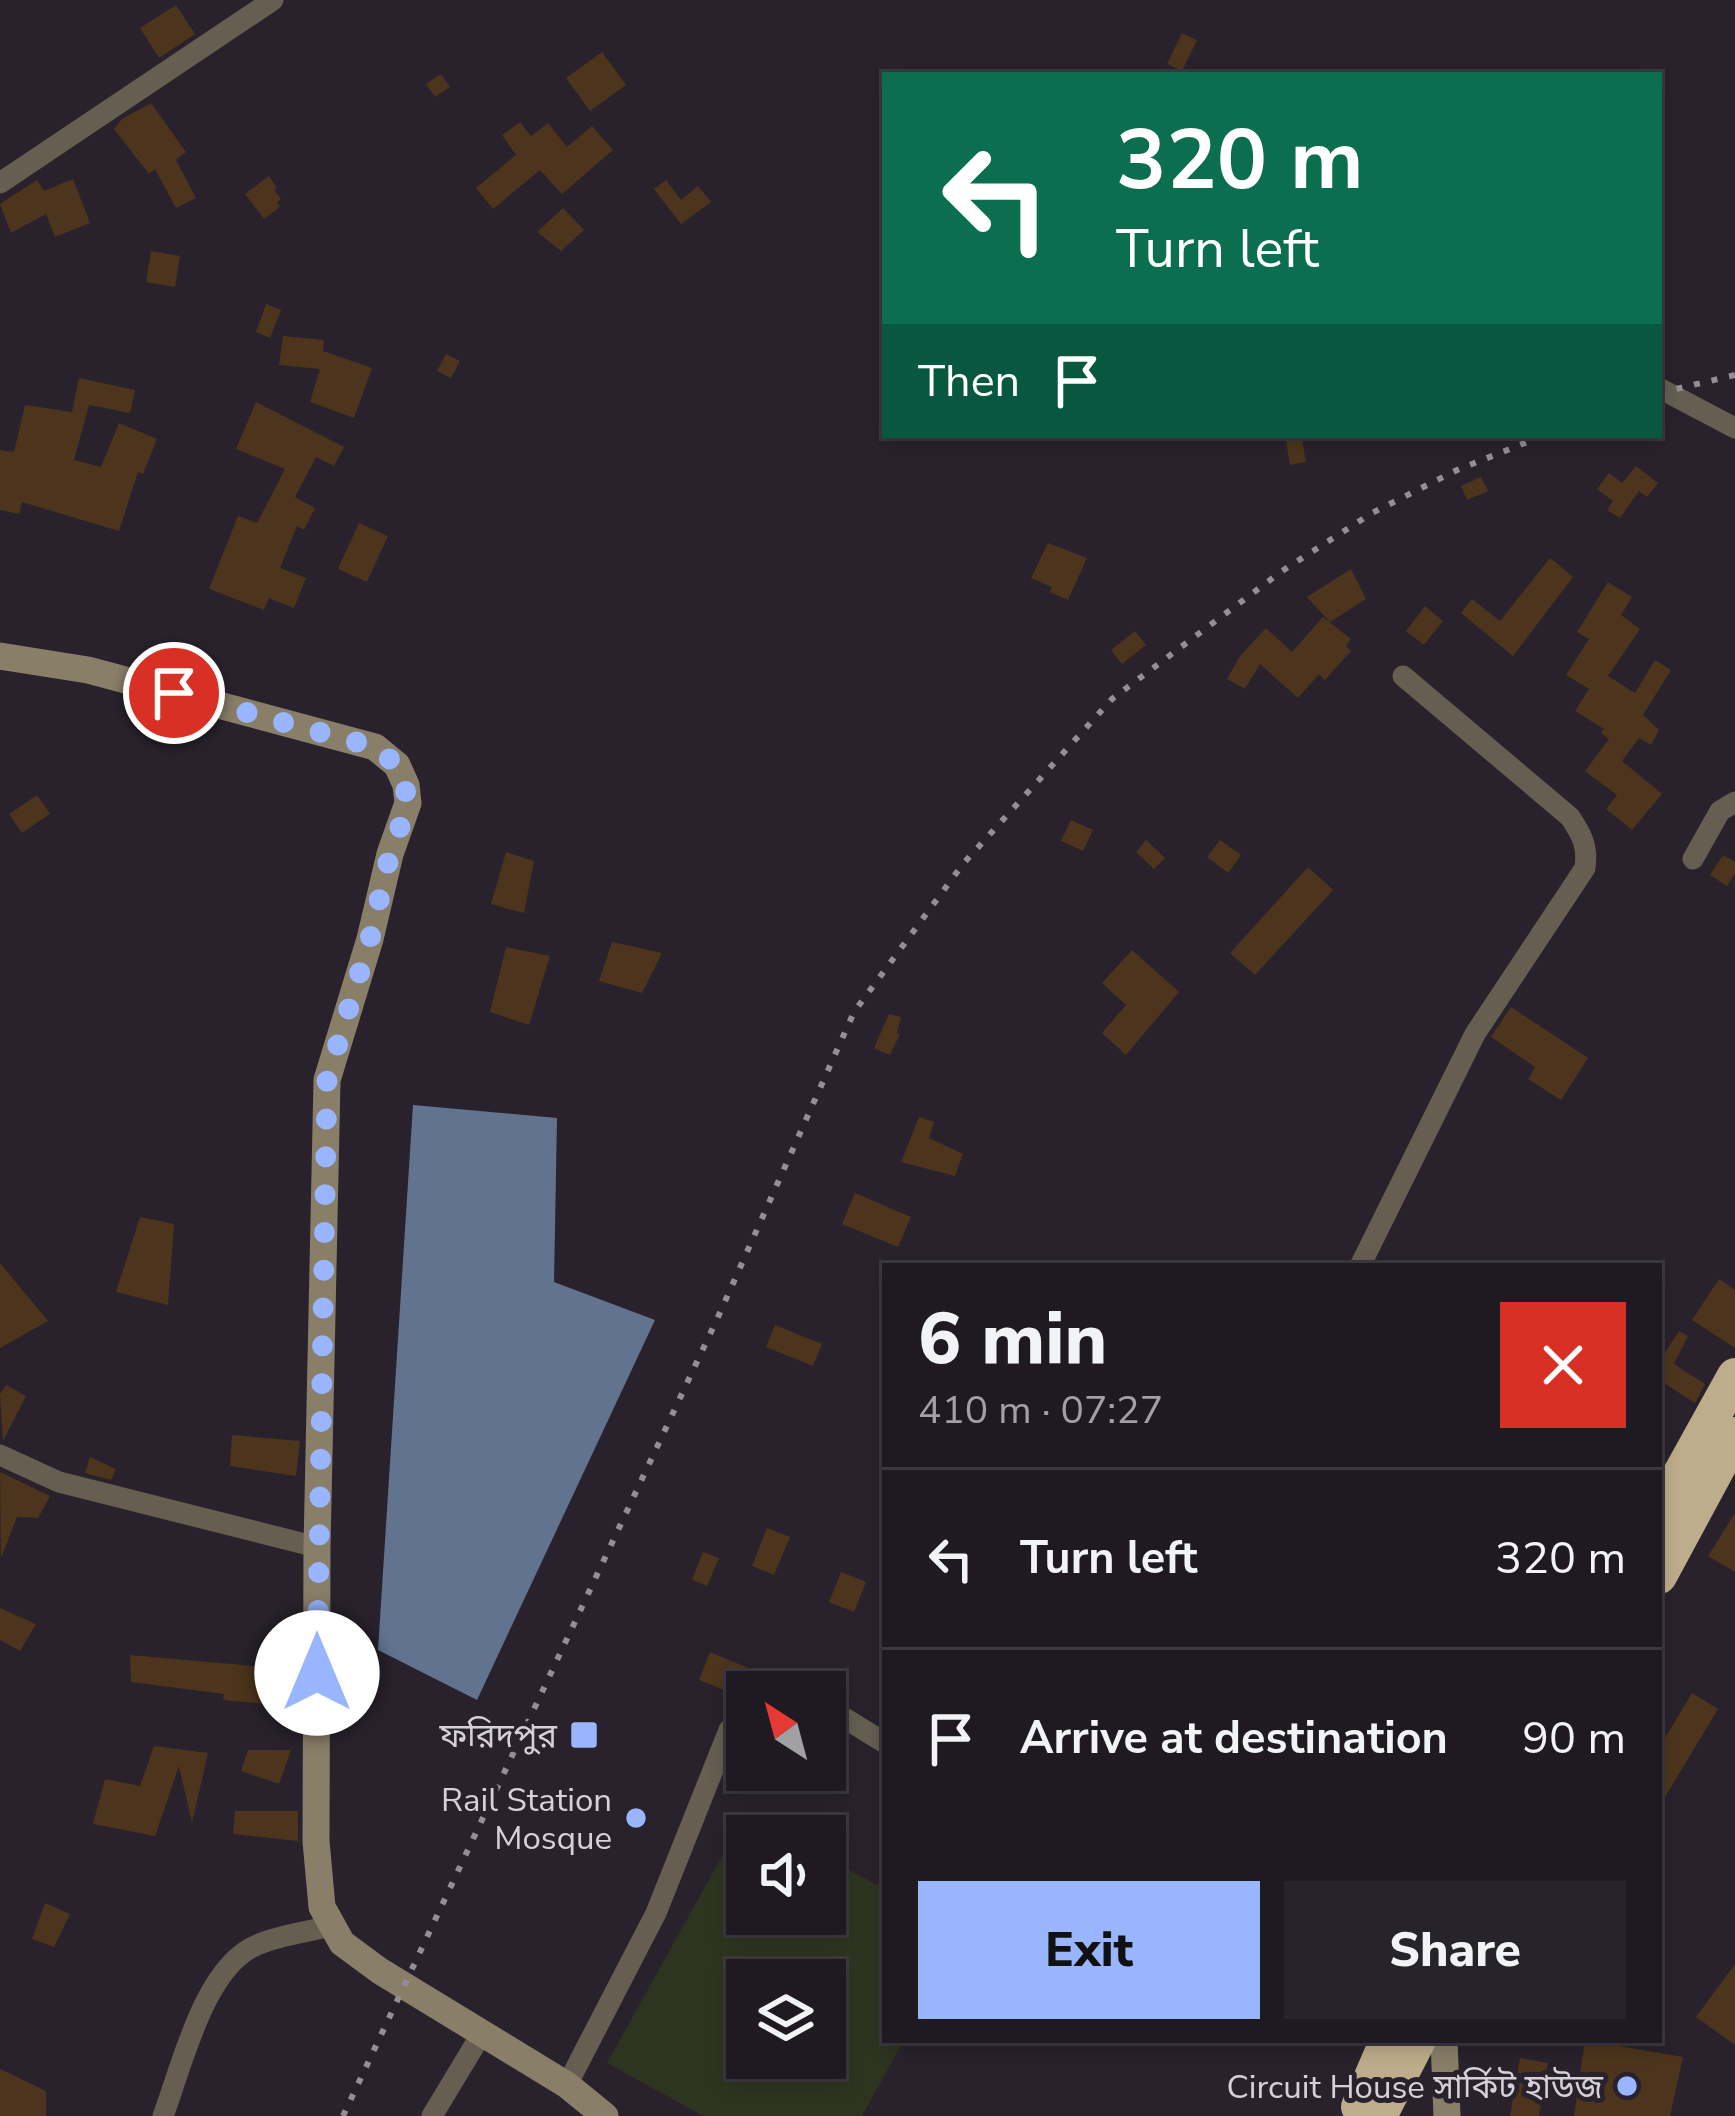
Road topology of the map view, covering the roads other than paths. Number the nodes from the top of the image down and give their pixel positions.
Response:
1 (273, 0) edge
2 (0, 183) edge
3 (1662, 390) edge
4 (1735, 428) edge
5 (0, 656) edge
6 (1403, 676) dead end
7 (1735, 802) edge
8 (1693, 859) dead end
9 (1361, 1263) edge
10 (1735, 1376) edge
11 (1735, 1435) edge
12 (0, 1455) edge
13 (1662, 1508) edge
14 (317, 1547) junction
15 (1662, 1570) edge
16 (846, 1719) edge
17 (726, 1737) edge
18 (882, 1741) edge
19 (331, 1926) junction
20 (482, 2033) junction
21 (1387, 2043) edge
22 (1416, 2043) edge
23 (1444, 2043) edge
24 (567, 2085) junction
25 (164, 2116) edge
26 (432, 2116) edge
27 (605, 2116) edge
28 (1355, 2116) edge
29 (1379, 2116) edge
30 (1447, 2116) edge

1 - 2 street
3 - 4 street
5 - 14 street
6 - 9 street
7 - 8 street
10 - 13 highway
11 - 15 highway
12 - 14 street
14 - 19 street
16 - 18 street
17 - 24 street
19 - 20 street
19 - 25 street
20 - 24 street
20 - 26 street
21 - 28 highway
22 - 29 highway
23 - 30 street
24 - 27 street

